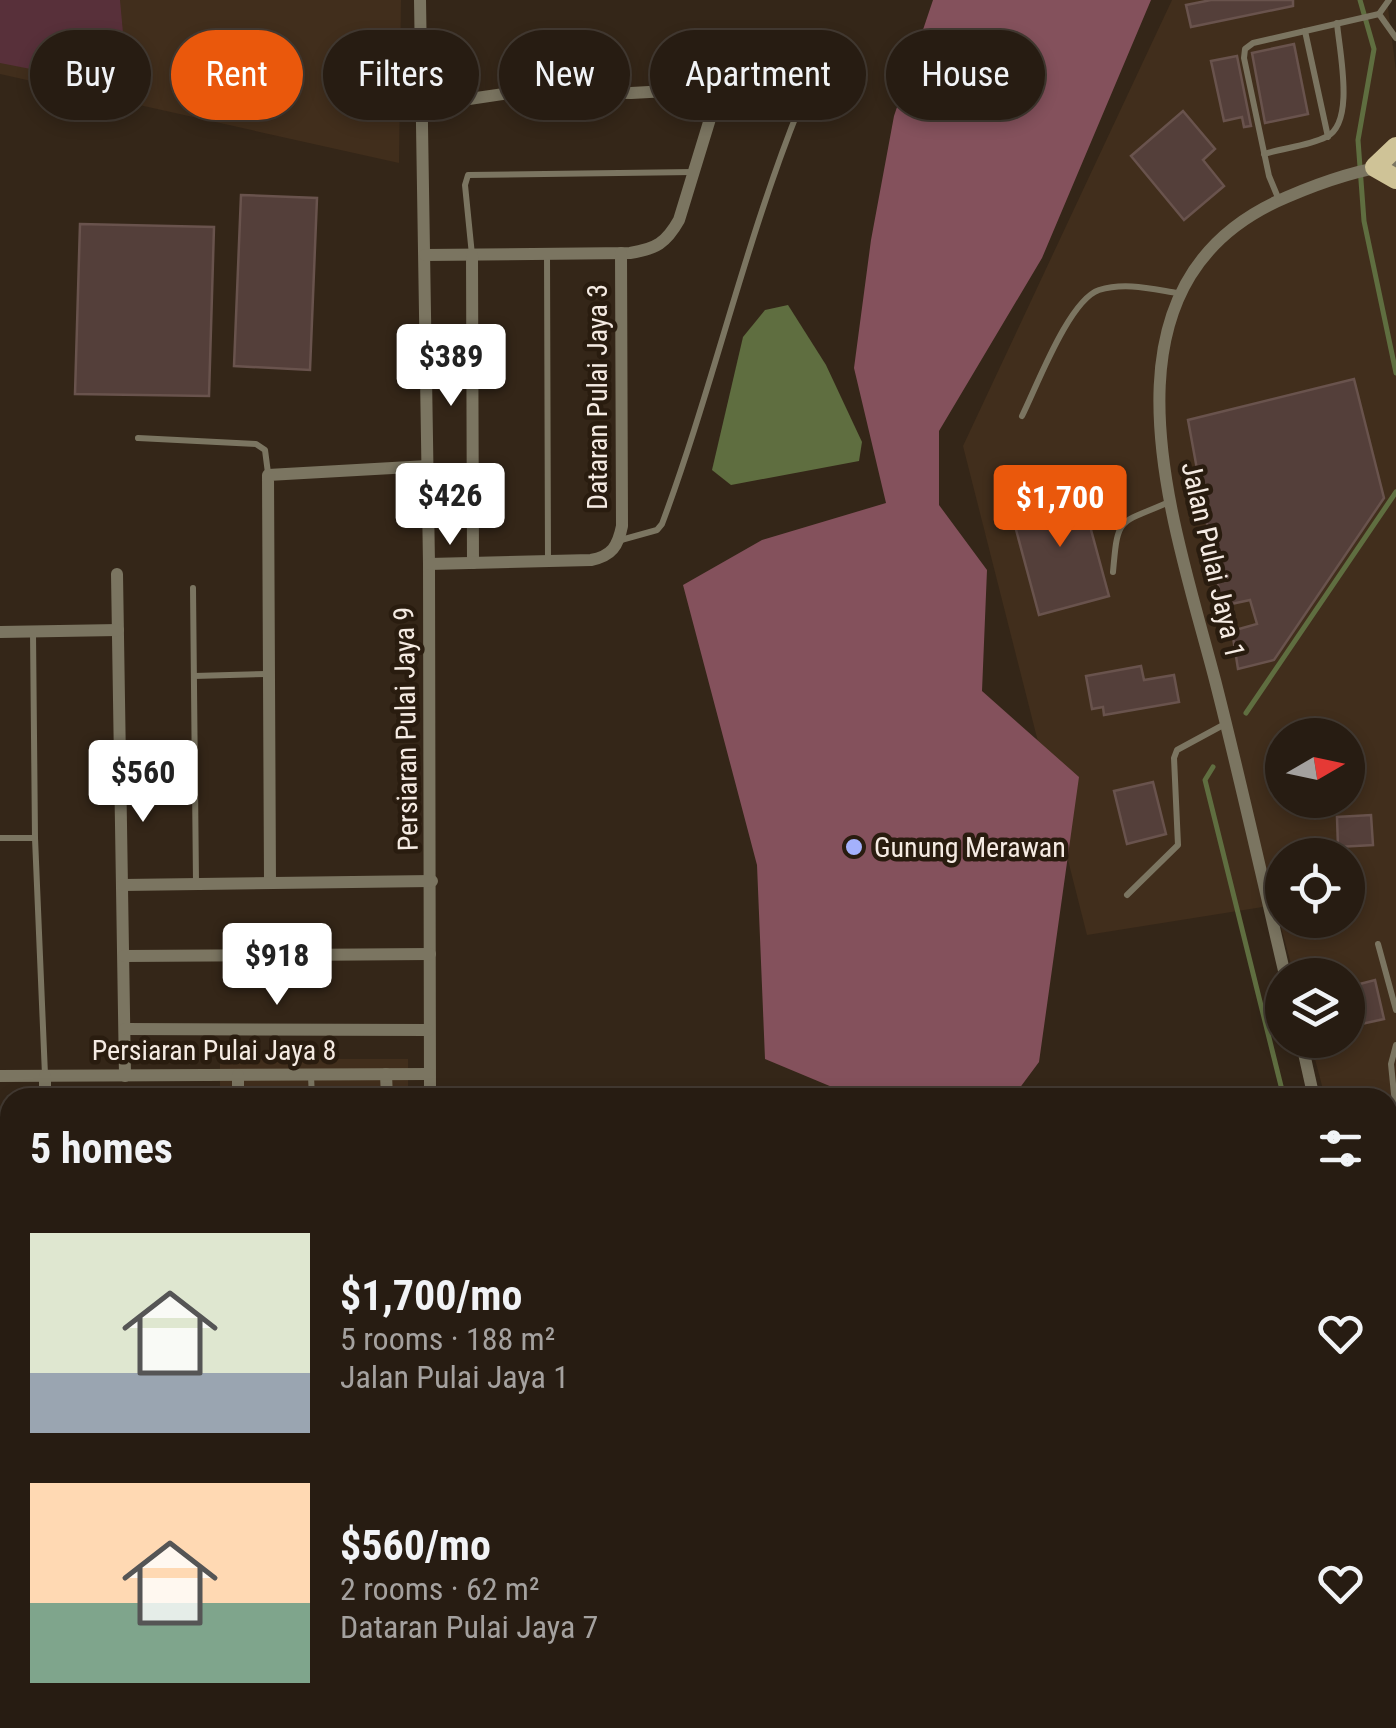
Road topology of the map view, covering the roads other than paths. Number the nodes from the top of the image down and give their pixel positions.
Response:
1 (420, 0) edge
2 (1389, 0) edge
3 (1376, 15) junction
4 (1341, 22) junction
5 (421, 30) edge
6 (1305, 31) junction
7 (1396, 38) edge
8 (479, 98) edge
9 (422, 120) edge
10 (794, 120) edge
11 (1328, 137) junction
12 (1396, 147) edge
13 (1264, 154) junction
14 (1380, 167) edge
15 (694, 172) junction
16 (1396, 179) edge
17 (1278, 200) junction
18 (622, 253) junction
19 (472, 254) junction
20 (546, 254) junction
21 (425, 255) junction
22 (1178, 293) junction
23 (1022, 416) dead end
24 (138, 438) dead end
25 (428, 466) junction
26 (268, 474) junction
27 (1169, 502) junction
28 (620, 541) junction
29 (548, 561) junction
30 (472, 563) junction
31 (429, 564) junction
32 (1113, 572) dead end
33 (117, 574) dead end
34 (193, 588) dead end
35 (118, 630) junction
36 (0, 632) edge
37 (33, 632) junction
38 (267, 674) junction
39 (194, 676) junction
40 (1226, 723) junction
41 (0, 838) edge
42 (35, 838) junction
43 (432, 881) junction
44 (270, 883) junction
45 (196, 884) junction
46 (123, 885) junction
47 (1127, 895) dead end
48 (1378, 944) dead end
49 (430, 954) junction
50 (124, 956) junction
51 (1282, 958) edge
52 (1396, 1010) edge
53 (126, 1030) junction
54 (428, 1030) junction
55 (1396, 1044) edge
56 (1305, 1058) edge
57 (386, 1074) junction
58 (429, 1074) junction
59 (238, 1075) junction
60 (311, 1075) junction
61 (0, 1076) edge
62 (45, 1076) junction
63 (125, 1076) junction
64 (45, 1088) edge
65 (238, 1088) edge
66 (312, 1088) edge
67 (387, 1088) edge
68 (430, 1088) edge
69 (1312, 1088) edge
70 (1393, 1088) edge

1 - 5 street, Persiaran Pulai Jaya 9
2 - 3 lane
3 - 4 lane
3 - 7 lane
4 - 6 lane
4 - 11 lane
6 - 11 lane
6 - 13 lane
8 - 15 street
9 - 21 street, Persiaran Pulai Jaya 9
10 - 28 lane
11 - 13 lane
12 - 14 main road
13 - 17 lane
14 - 16 main road
14 - 17 street, Jalan Pulai Jaya 1
15 - 18 street
15 - 19 lane
17 - 22 street, Jalan Pulai Jaya 1
18 - 20 street
18 - 28 street, Dataran Pulai Jaya 3
19 - 20 street
19 - 21 street
19 - 30 street
20 - 29 lane
21 - 25 street, Persiaran Pulai Jaya 9
22 - 23 lane
22 - 27 street, Jalan Pulai Jaya 1
24 - 26 lane
25 - 26 street
25 - 31 street, Persiaran Pulai Jaya 9
26 - 38 street
27 - 32 lane
27 - 40 street, Jalan Pulai Jaya 1
28 - 29 street
29 - 30 street
30 - 31 street
31 - 43 street, Persiaran Pulai Jaya 9
33 - 35 street
34 - 39 lane
35 - 37 street
35 - 46 street
36 - 37 street
37 - 42 lane
38 - 39 lane
38 - 44 street
39 - 45 lane
40 - 47 lane
40 - 51 street, Jalan Pulai Jaya 1
41 - 42 lane
42 - 62 lane
43 - 44 street
43 - 49 street, Persiaran Pulai Jaya 9
44 - 45 street
45 - 46 street
46 - 50 street
48 - 52 lane
49 - 50 street
49 - 54 street, Persiaran Pulai Jaya 9
50 - 53 street
53 - 54 street
53 - 63 street
54 - 58 street, Persiaran Pulai Jaya 9
55 - 70 lane
56 - 69 street
57 - 58 street, Persiaran Pulai Jaya 8
57 - 60 street, Persiaran Pulai Jaya 8
57 - 67 street
58 - 68 street, Persiaran Pulai Jaya 9
59 - 60 street, Persiaran Pulai Jaya 8
59 - 63 street, Persiaran Pulai Jaya 8
59 - 65 street
60 - 66 lane
61 - 62 street, Persiaran Pulai Jaya 8
62 - 63 street, Persiaran Pulai Jaya 8
62 - 64 street

